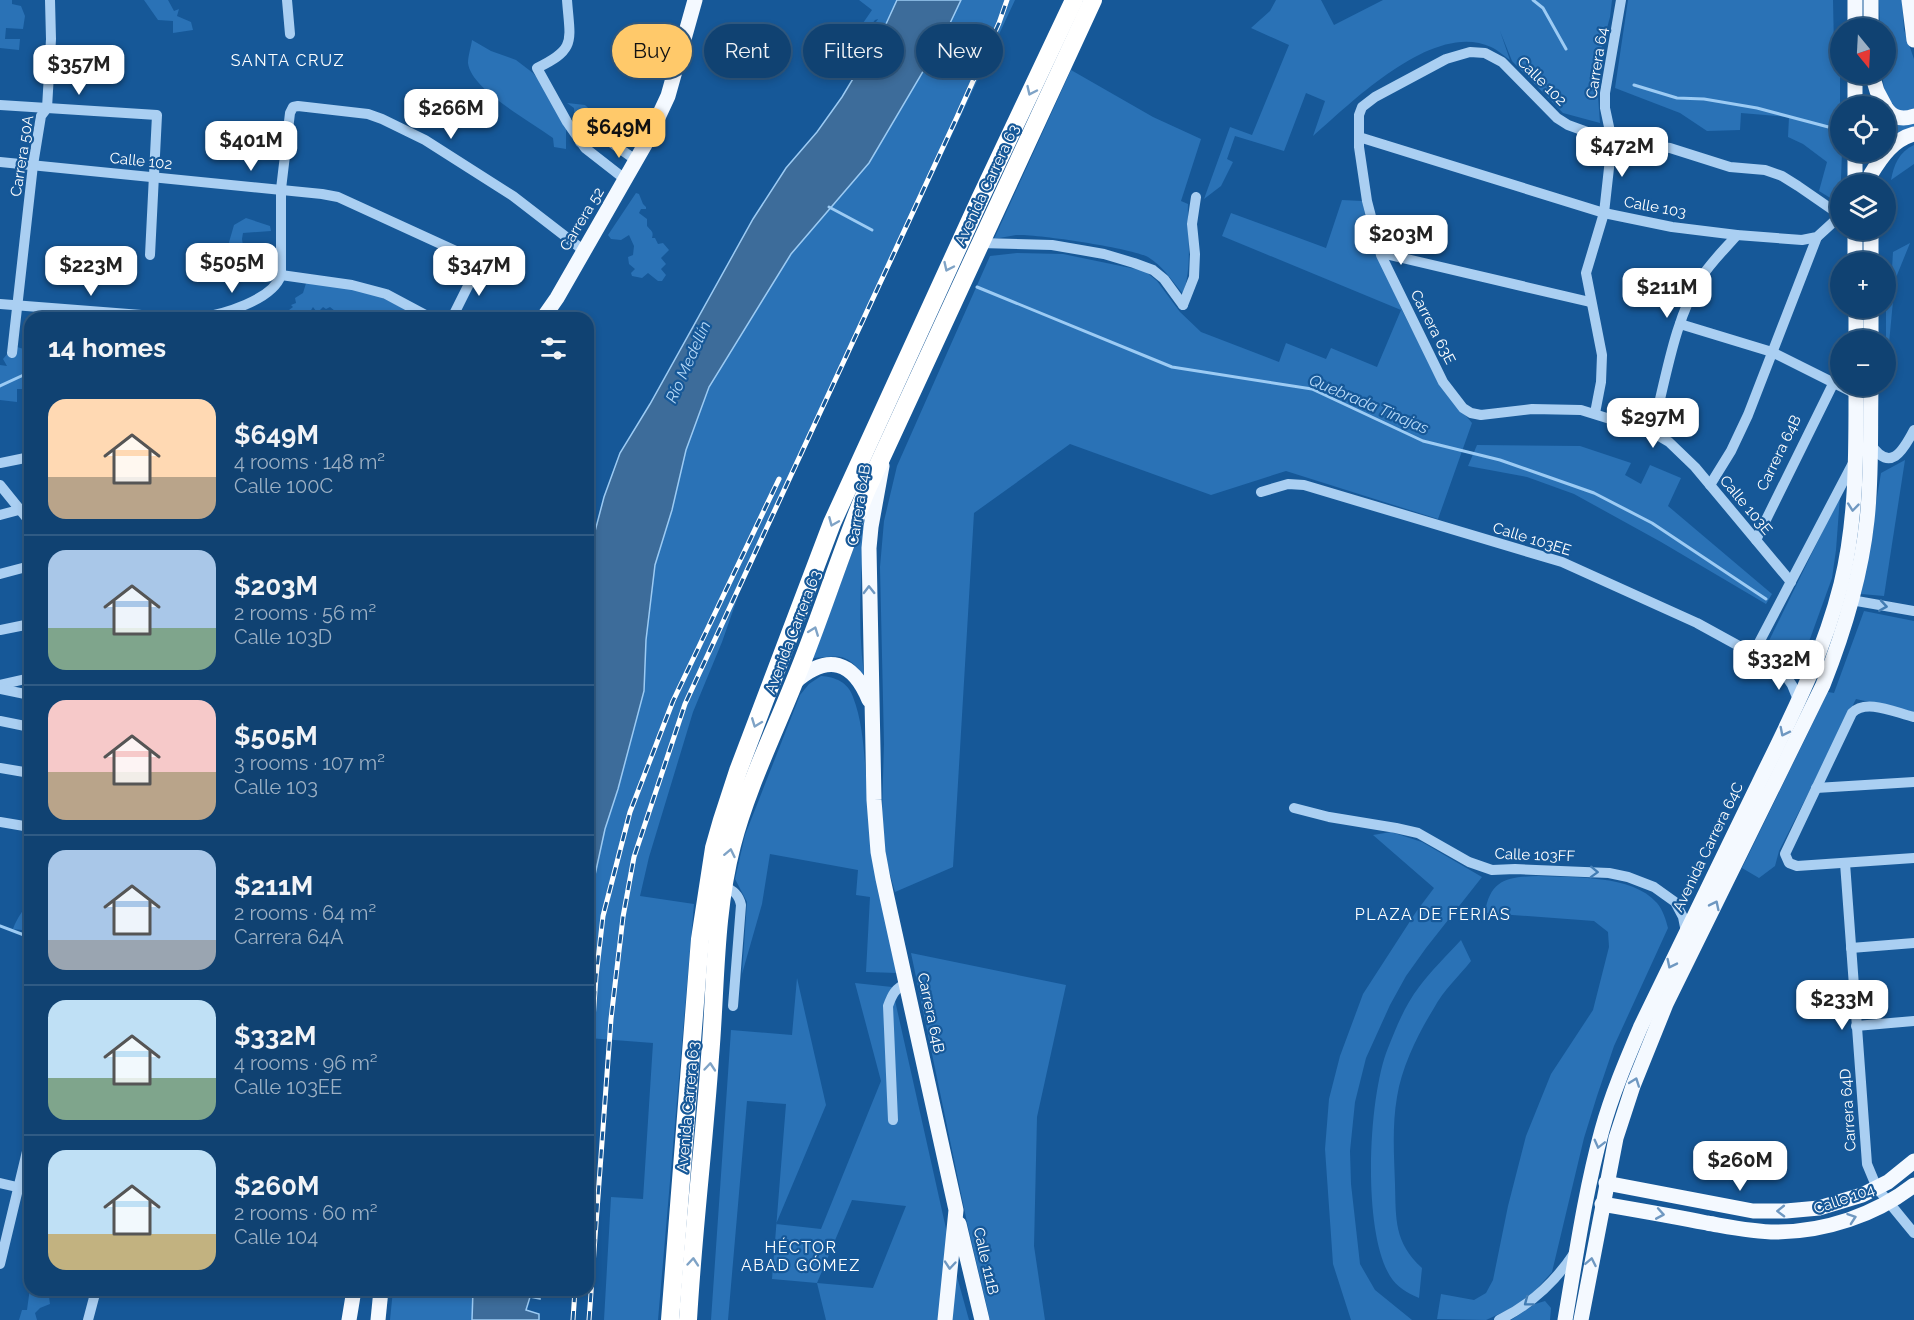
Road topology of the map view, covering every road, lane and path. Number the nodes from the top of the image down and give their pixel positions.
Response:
1 (50, 0) edge
2 (288, 0) edge
3 (567, 0) edge
4 (695, 0) edge
5 (1074, 0) edge
6 (1093, 0) edge
7 (1621, 0) edge
8 (1855, 0) edge
9 (1871, 0) edge
10 (1910, 0) edge
11 (1855, 18) edge
12 (1871, 18) edge
13 (290, 34) dead end
14 (1914, 37) edge
15 (0, 105) edge
16 (1362, 107) joint
17 (47, 108) junction
18 (1914, 116) edge
19 (1896, 117) edge
20 (1914, 134) edge
21 (1359, 137) junction
22 (580, 141) junction
23 (1612, 141) junction
24 (637, 161) junction
25 (0, 162) edge
26 (33, 165) junction
27 (1874, 174) edge
28 (153, 178) junction
29 (626, 180) junction
30 (281, 189) junction
31 (1196, 197) dead end
32 (1830, 209) edge
33 (1604, 213) junction
34 (1830, 225) edge
35 (1737, 235) junction
36 (1817, 237) junction
37 (980, 243) junction
38 (583, 250) junction
39 (1381, 254) junction
40 (150, 255) dead end
41 (281, 275) junction
42 (1590, 302) junction
43 (0, 304) edge
44 (18, 306) junction
45 (99, 312) edge
46 (227, 312) edge
47 (420, 312) edge
48 (455, 312) edge
49 (547, 312) edge
50 (1680, 324) junction
51 (1772, 352) junction
52 (12, 353) dead end
53 (1830, 380) edge
54 (1830, 390) edge
55 (1856, 396) edge
56 (1870, 396) edge
57 (1471, 413) joint
58 (1595, 413) junction
59 (1914, 430) edge
60 (1652, 432) junction
61 (1870, 443) junction
62 (886, 447) junction
63 (1856, 456) junction
64 (24, 458) edge
65 (0, 463) edge
66 (0, 485) edge
67 (1710, 485) junction
68 (1261, 492) dead end
69 (24, 507) edge
70 (24, 508) edge
71 (0, 515) edge
72 (1756, 540) junction
73 (24, 568) edge
74 (0, 574) edge
75 (1791, 582) junction
76 (1851, 600) junction
77 (1914, 611) edge
78 (24, 625) edge
79 (0, 630) edge
80 (1753, 654) junction
81 (1817, 661) junction
82 (1780, 669) junction
83 (24, 680) edge
84 (795, 682) junction
85 (0, 687) edge
86 (24, 693) edge
87 (1799, 702) junction
88 (872, 712) junction
89 (1914, 717) edge
90 (0, 721) edge
91 (24, 726) edge
92 (0, 768) edge
93 (24, 771) edge
94 (1914, 782) edge
95 (1816, 788) junction
96 (1294, 808) dead end
97 (0, 822) edge
98 (24, 826) edge
99 (1914, 858) edge
100 (1845, 863) junction
101 (723, 887) junction
102 (1686, 932) junction
103 (1914, 943) edge
104 (1851, 948) junction
105 (906, 984) junction
106 (733, 1006) dead end
107 (1914, 1022) edge
108 (1856, 1026) junction
109 (893, 1120) dead end
110 (1914, 1161) edge
111 (24, 1163) edge
112 (0, 1183) edge
113 (1606, 1184) junction
114 (1914, 1185) edge
115 (18, 1187) junction
116 (24, 1188) edge
117 (1878, 1188) junction
118 (1888, 1203) junction
119 (1602, 1204) junction
120 (956, 1210) junction
121 (1914, 1233) edge
122 (1578, 1246) junction
123 (0, 1264) edge
124 (94, 1296) edge
125 (354, 1296) edge
126 (380, 1296) edge
127 (354, 1319) edge
128 (88, 1320) edge
129 (378, 1320) edge
130 (670, 1320) edge
131 (688, 1320) edge
132 (945, 1320) edge
133 (982, 1320) edge
134 (1499, 1320) edge
135 (1565, 1320) edge
136 (1581, 1320) edge

1 - 17 street, Carrera 50A
2 - 13 street
3 - 22 street
4 - 24 main road, Carrera 52
5 -> 130 highway, Avenida Carrera 63
6 - 37 highway, Avenida Carrera 63
7 - 23 street, Carrera 64
8 - 11 main road
9 - 12 main road
10 - 14 main road
15 - 17 street
16 - 21 street, Carrera 63E
16 - 23 street, Calle 102
17 - 26 street, Carrera 50A
17 - 28 street
18 - 19 main road
20 - 27 main road
21 - 33 street, Calle 103
21 - 39 street, Carrera 63E
22 - 24 street
22 - 29 street
23 - 32 street, Calle 102
23 - 33 street, Carrera 64
24 - 29 main road, Carrera 52
25 - 26 street, Calle 102
26 - 28 street, Calle 102
26 - 44 street, Carrera 50A
28 - 30 street, Calle 102
28 - 40 street
29 - 38 main road, Carrera 52
30 - 38 street
30 - 41 street
30 - 48 street, Calle 102
31 - 37 street
33 - 35 street, Calle 103
33 - 42 street, Carrera 64
34 - 36 street
35 - 36 street, Calle 103
35 - 50 street
36 - 51 street
37 - 62 highway, Avenida Carrera 63
38 - 49 main road, Carrera 52
39 - 42 street
39 - 57 street, Carrera 63E
41 - 46 street
41 - 47 street
42 - 58 street, Carrera 64
43 - 44 street
44 - 45 street
44 - 52 street, Carrera 50A
50 - 51 street
50 - 60 street
51 - 53 street
51 - 67 street
54 - 72 street, Carrera 64B
55 - 63 main road, Avenida Carrera 64C
56 - 61 main road
57 - 58 street, Calle 103E
58 - 60 street, Calle 103E
59 - 61 street
60 - 67 street, Calle 103E
61 - 76 main road
84 -> 62 highway, Avenida Carrera 63
88 -> 62 main road, Carrera 64B
63 - 75 street
63 -> 81 main road, Avenida Carrera 64C
64 - 65 street
66 - 69 street
67 - 72 street, Calle 103E
68 - 80 street, Calle 103EE
70 - 71 street
72 - 75 street, Calle 103E
73 - 74 street
75 - 80 street
76 -> 77 street
113 -> 76 main road
78 - 79 street
80 - 82 street, Calle 103EE
81 - 82 street
81 - 87 main road, Avenida Carrera 64C
82 - 87 street, Calle 103EE
83 - 85 street
84 - 88 main road, Carrera 64B
101 -> 84 highway, Avenida Carrera 63
85 - 86 street
87 -> 102 main road, Avenida Carrera 64C
88 - 105 main road, Carrera 64B
89 - 95 street
90 - 91 street
92 - 93 street
94 - 95 street
95 - 100 street
96 -> 102 street, Calle 103FF
97 - 98 street
99 - 100 street
100 - 104 street, Carrera 64D
101 - 106 street
131 -> 101 highway, Avenida Carrera 63
102 -> 122 main road, Avenida Carrera 64C
103 - 104 street
104 - 108 street, Carrera 64D
105 - 109 street
105 - 120 main road, Carrera 64B
107 - 108 street
108 - 117 street, Carrera 64D
110 - 117 main road, Calle 104
111 - 115 street
112 - 115 street
117 -> 113 main road, Calle 104
113 - 119 main road
114 - 118 main road, Calle 104
115 - 116 street
115 - 123 street
117 - 118 street, Carrera 64D
119 -> 118 main road, Calle 104
118 - 121 street, Carrera 64D
136 -> 119 main road
120 -> 132 main road, Carrera 64B
120 - 133 main road, Calle 111B
122 -> 134 street
122 - 135 main road, Avenida Carrera 64C
124 - 128 street
125 - 127 main road
126 - 129 main road

